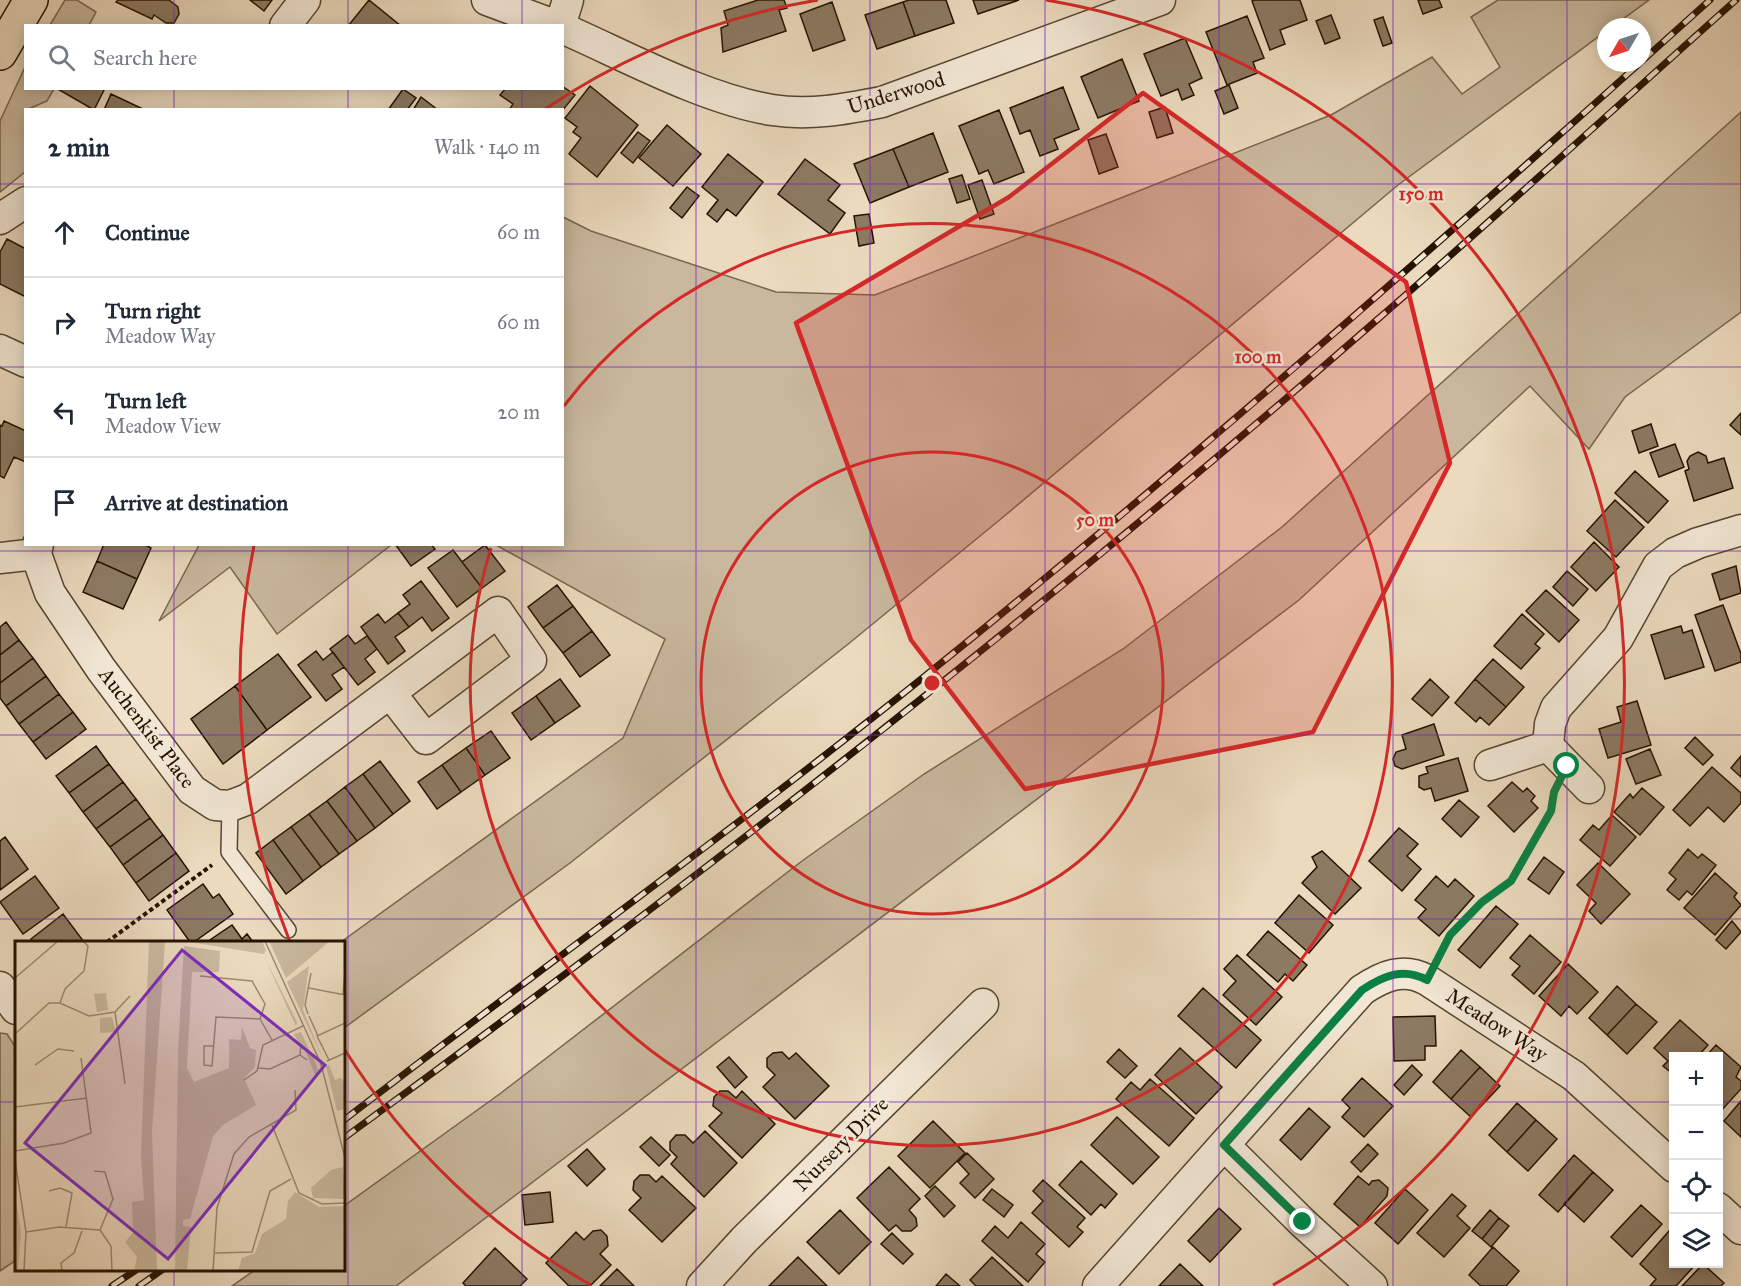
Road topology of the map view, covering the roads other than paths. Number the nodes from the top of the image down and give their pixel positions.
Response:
1 (31, 0) edge
2 (305, 0) edge
3 (487, 0) edge
4 (568, 0) edge
5 (1160, 0) edge
6 (287, 24) edge
7 (554, 24) edge
8 (561, 24) edge
9 (564, 28) edge
10 (5, 34) edge
11 (24, 203) edge
12 (0, 219) edge
13 (0, 350) edge
14 (24, 361) edge
15 (1741, 530) edge
16 (37, 549) edge
17 (0, 558) edge
18 (391, 694) junction
19 (1558, 756) junction
20 (1490, 765) dead end
21 (1589, 788) dead end
22 (230, 806) junction
23 (288, 930) dead end
24 (0, 987) edge
25 (983, 1004) dead end
26 (15, 1008) edge
27 (1224, 1145) junction
28 (1669, 1162) edge
29 (1723, 1212) edge
30 (1741, 1228) edge
31 (702, 1286) edge
32 (1098, 1286) edge
33 (1372, 1286) edge

1 - 10 highway
2 - 6 street
3 - 7 street, Underwood
4 - 8 street
5 - 9 street, Underwood
11 - 12 street
13 - 14 street
15 - 19 street
16 - 17 street
16 - 22 street, Auchenkist Place
18 - 18 street
18 - 22 street
19 - 20 street
19 - 21 street
22 - 23 lane
24 - 26 street
25 - 31 street, Nursery Drive
27 - 28 street, Meadow Way
27 - 32 street, Meadow Way
27 - 33 street
29 - 30 street

